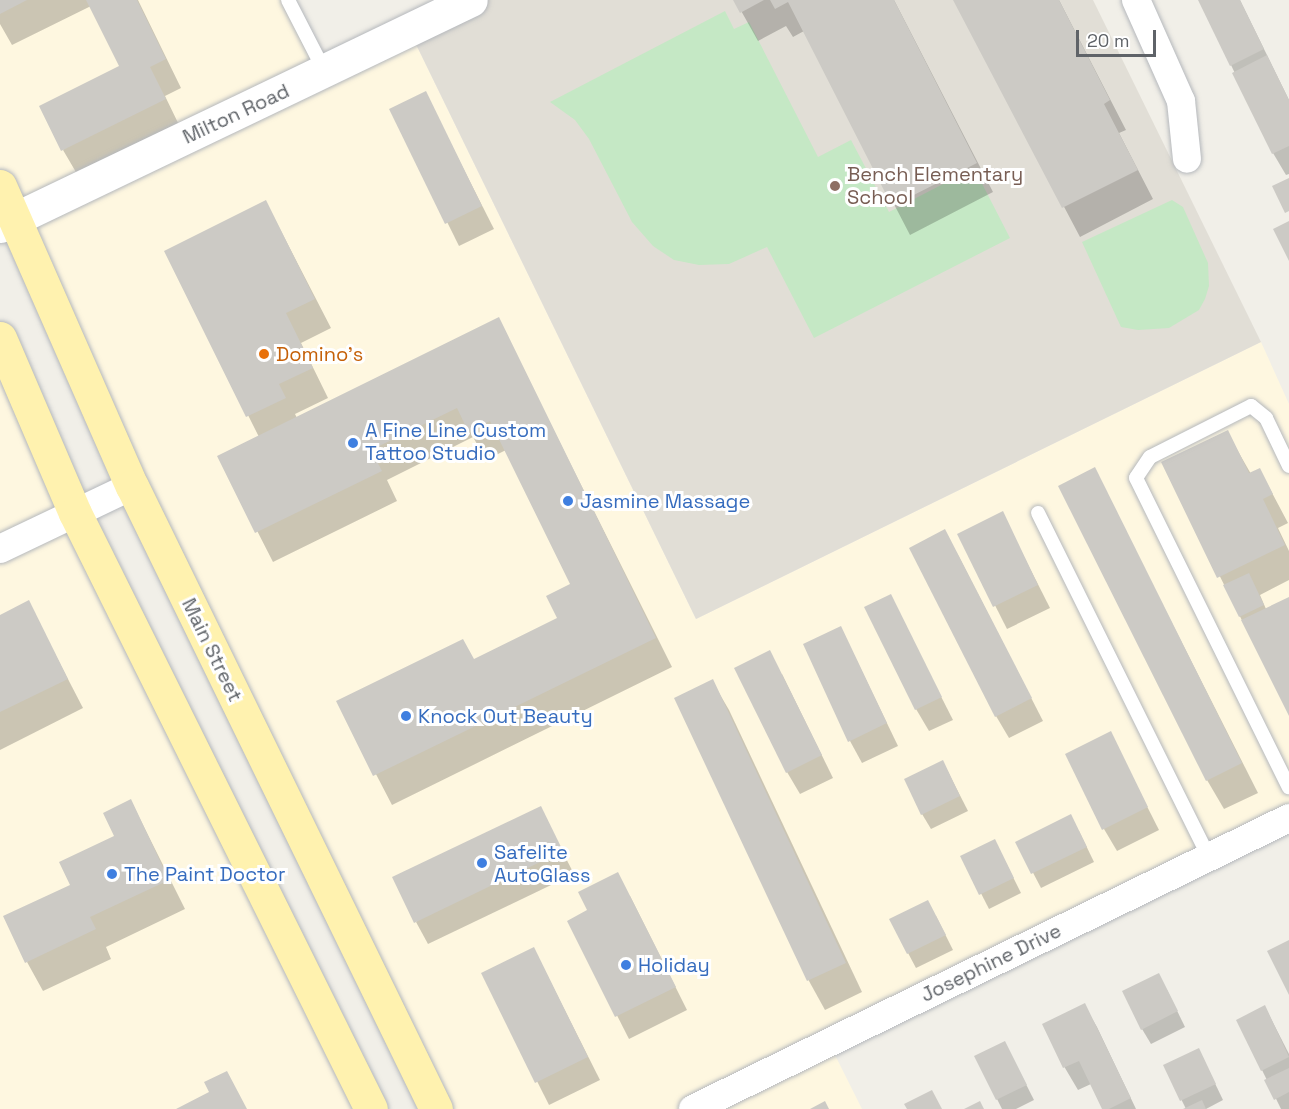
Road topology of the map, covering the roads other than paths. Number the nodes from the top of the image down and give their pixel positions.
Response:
1 (288, 0) edge
2 (471, 0) edge
3 (1136, 0) edge
4 (325, 72) junction
5 (1187, 159) dead end
6 (0, 186) edge
7 (7, 223) edge
8 (0, 339) edge
9 (1289, 466) edge
10 (132, 486) junction
11 (75, 513) junction
12 (1038, 513) dead end
13 (0, 549) edge
14 (1289, 787) edge
15 (1289, 818) edge
16 (1209, 857) junction
17 (371, 1109) edge
18 (436, 1109) edge
19 (693, 1109) edge

1 - 4 lane
2 - 4 street, Milton Road
3 - 5 street
4 - 7 street, Milton Road
6 - 7 main road, Main Street
7 - 10 main road, Main Street
8 - 11 main road
9 - 14 lane
10 - 11 street
10 - 18 main road, Main Street
11 - 13 street
11 - 17 main road
12 - 16 lane
15 - 16 street, Josephine Drive
16 - 19 street, Josephine Drive

